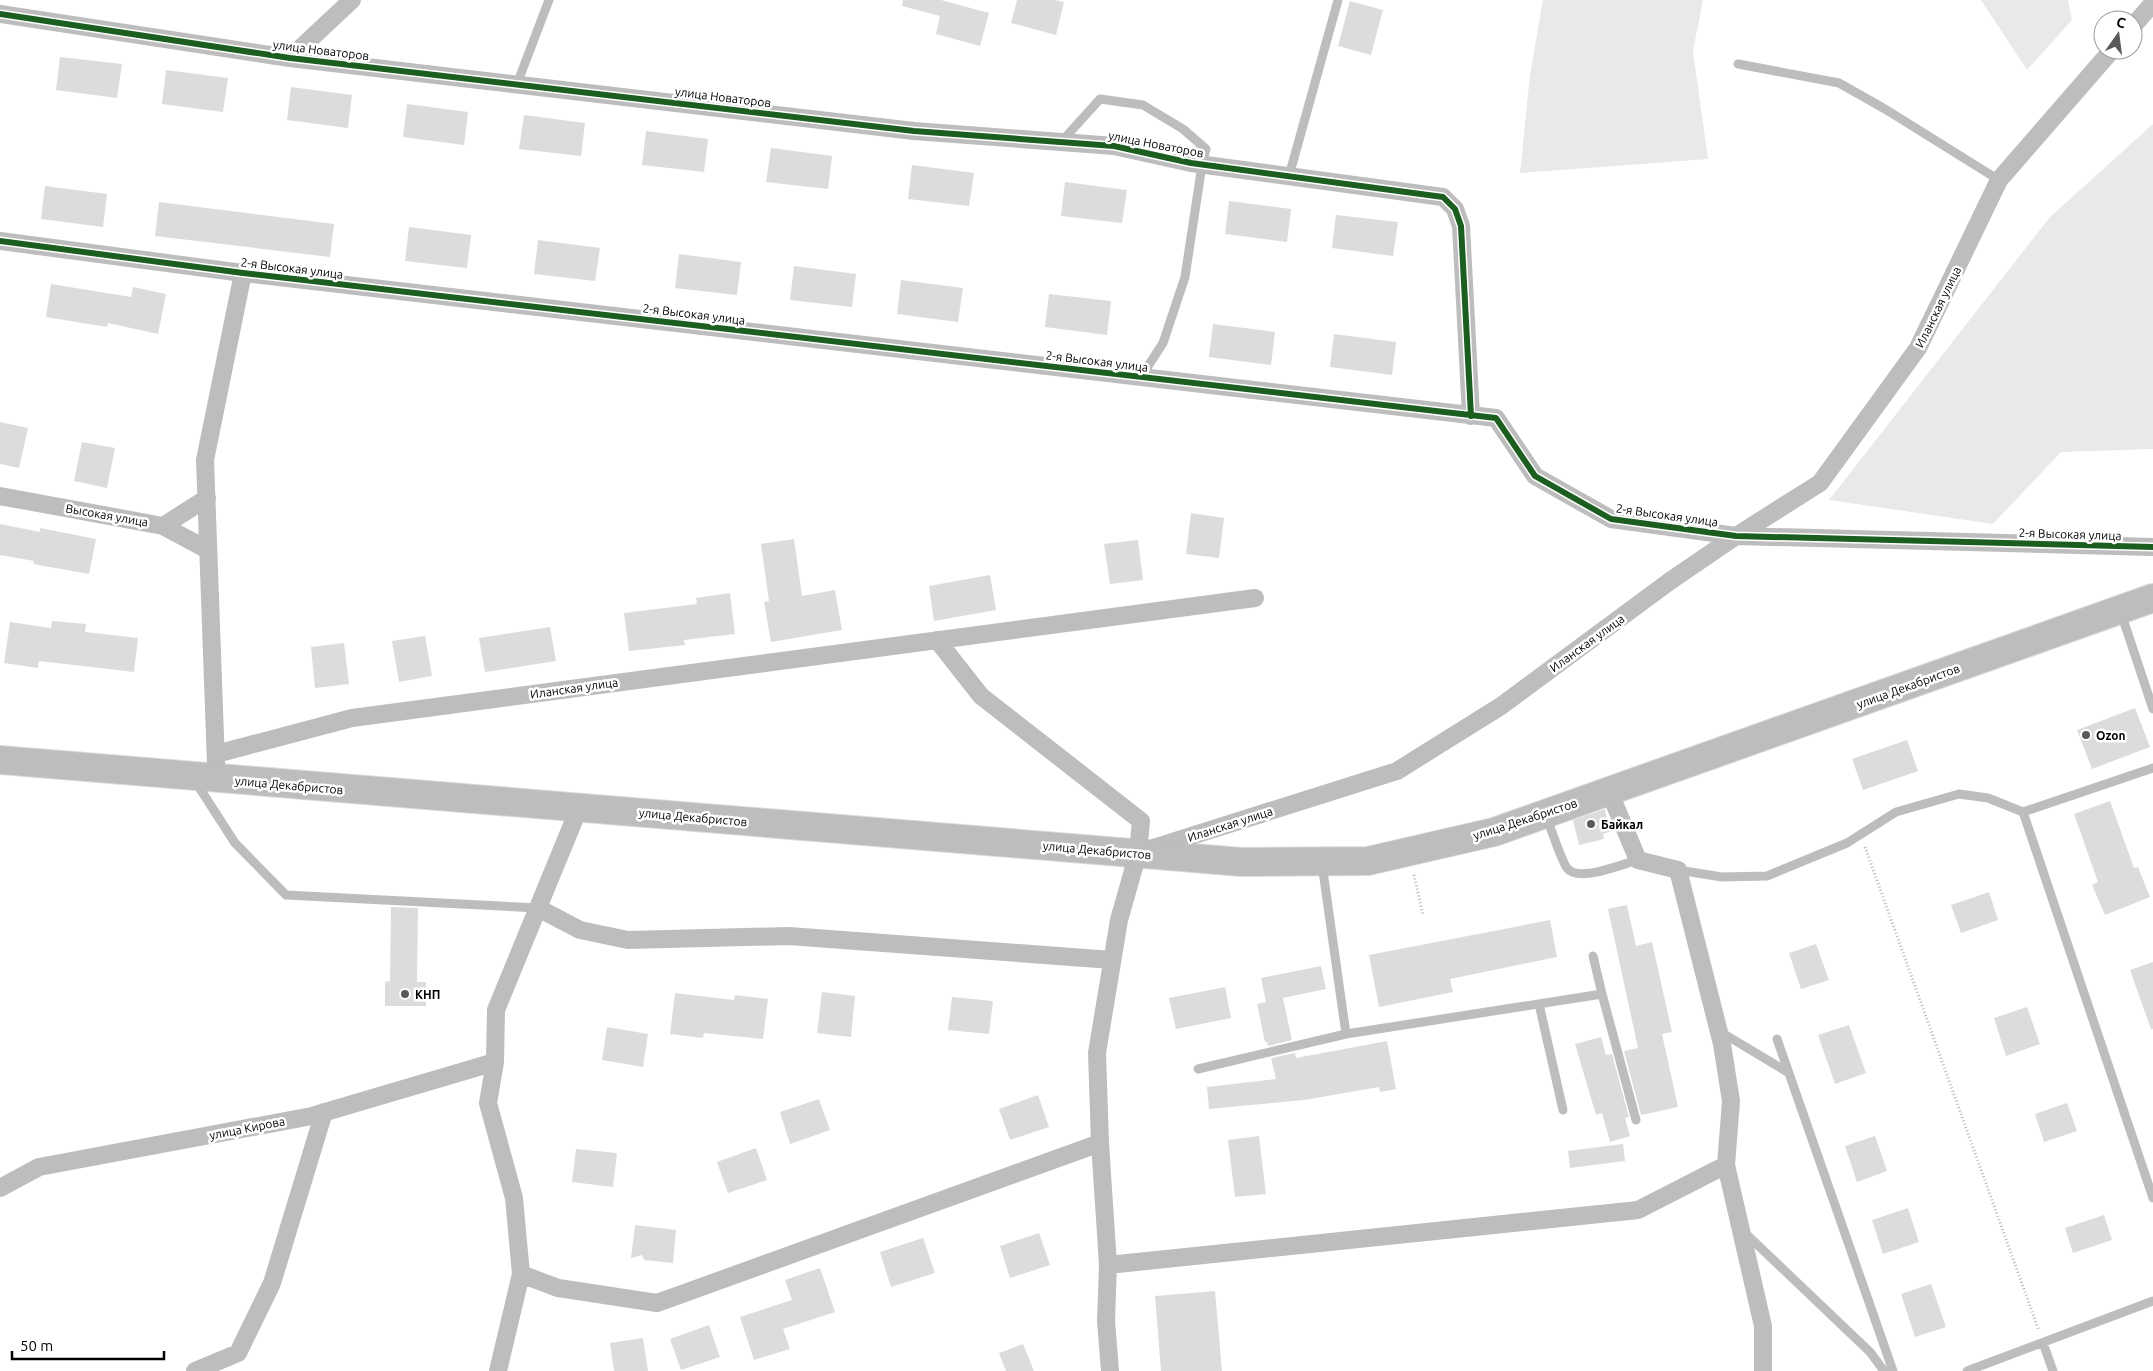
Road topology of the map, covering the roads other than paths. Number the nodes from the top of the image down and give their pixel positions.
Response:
1 (352, 0) edge
2 (549, 0) edge
3 (1338, 0) edge
4 (2153, 3) edge
5 (0, 14) edge
6 (2143, 14) edge
7 (290, 58) junction
8 (2103, 60) edge
9 (1738, 64) dead end
10 (517, 84) junction
11 (1062, 141) junction
12 (1202, 165) junction
13 (1289, 176) junction
14 (1999, 180) junction
15 (0, 241) edge
16 (243, 273) junction
17 (1141, 377) junction
18 (1472, 416) junction
19 (0, 496) edge
20 (206, 498) junction
21 (163, 526) junction
22 (1736, 536) junction
23 (2153, 547) edge
24 (208, 550) junction
25 (1255, 598) dead end
26 (2153, 598) edge
27 (2120, 610) junction
28 (937, 640) junction
29 (2153, 709) edge
30 (0, 760) edge
31 (2153, 768) edge
32 (208, 770) junction
33 (1609, 791) junction
34 (579, 808) junction
35 (2023, 812) junction
36 (1545, 814) junction
37 (1138, 853) junction
38 (1638, 860) junction
39 (1322, 861) junction
40 (1678, 870) junction
41 (538, 908) junction
42 (1593, 956) dead end
43 (1112, 960) junction
44 (1602, 994) junction
45 (1539, 1004) junction
46 (1719, 1031) junction
47 (1346, 1034) junction
48 (1777, 1039) dead end
49 (495, 1062) junction
50 (1198, 1069) dead end
51 (1789, 1073) junction
52 (1563, 1110) dead end
53 (324, 1112) junction
54 (1636, 1120) dead end
55 (1100, 1143) junction
56 (1726, 1165) junction
57 (0, 1188) edge
58 (2153, 1198) edge
59 (1741, 1228) junction
60 (1108, 1265) junction
61 (521, 1274) junction
62 (2153, 1301) edge
63 (2043, 1343) junction
64 (195, 1371) edge
65 (498, 1371) edge
66 (1110, 1371) edge
67 (1763, 1371) edge
68 (1884, 1371) edge
69 (1893, 1371) edge
70 (1967, 1371) edge
71 (2053, 1371) edge

1 - 7 street
2 - 10 lane
3 - 13 lane
4 - 6 street
5 - 7 street, улица Новаторов
7 - 10 street, улица Новаторов
8 - 14 street, Иланская улица
9 - 14 lane
10 - 11 street, улица Новаторов
11 - 12 street, улица Новаторов
11 - 12 lane
12 - 13 street, улица Новаторов
12 - 17 lane
13 - 18 street, улица Новаторов
14 - 22 street, Иланская улица
15 - 16 street, 2-я Высокая улица
16 - 17 street, 2-я Высокая улица
16 - 20 street
17 - 18 street, 2-я Высокая улица
18 - 22 street, 2-я Высокая улица
19 - 21 street, Высокая улица
20 - 21 street
20 - 24 street
21 - 24 street, Высокая улица
22 - 23 street, 2-я Высокая улица
22 - 37 street, Иланская улица
24 - 32 street
25 - 28 street, Иланская улица
26 - 27 main road, улица Декабристов
27 - 29 lane
27 - 33 main road, улица Декабристов
28 - 32 street, Иланская улица
28 - 37 street
30 - 32 main road, улица Декабристов
31 - 35 lane
32 - 34 main road, улица Декабристов
32 - 41 lane
33 - 36 main road, улица Декабристов
33 - 38 street
34 - 37 main road, улица Декабристов
34 - 41 street
35 - 40 lane
35 - 58 lane
36 - 38 lane
36 - 39 main road, улица Декабристов
37 - 39 main road, улица Декабристов
37 - 43 street
38 - 40 street
39 - 47 lane
40 - 46 street
41 - 43 street
41 - 49 street
42 - 44 lane
43 - 55 street
44 - 45 lane
44 - 54 lane
45 - 47 lane
45 - 52 lane
46 - 51 lane
46 - 56 street
47 - 50 lane
48 - 51 lane
49 - 53 street, улица Кирова
49 - 61 street
51 - 69 lane
53 - 57 street, улица Кирова
53 - 64 street
55 - 60 street
55 - 61 street
56 - 59 street
56 - 60 street
59 - 67 street
59 - 68 lane
60 - 66 street
61 - 65 street
62 - 63 lane
63 - 70 lane
63 - 71 lane

